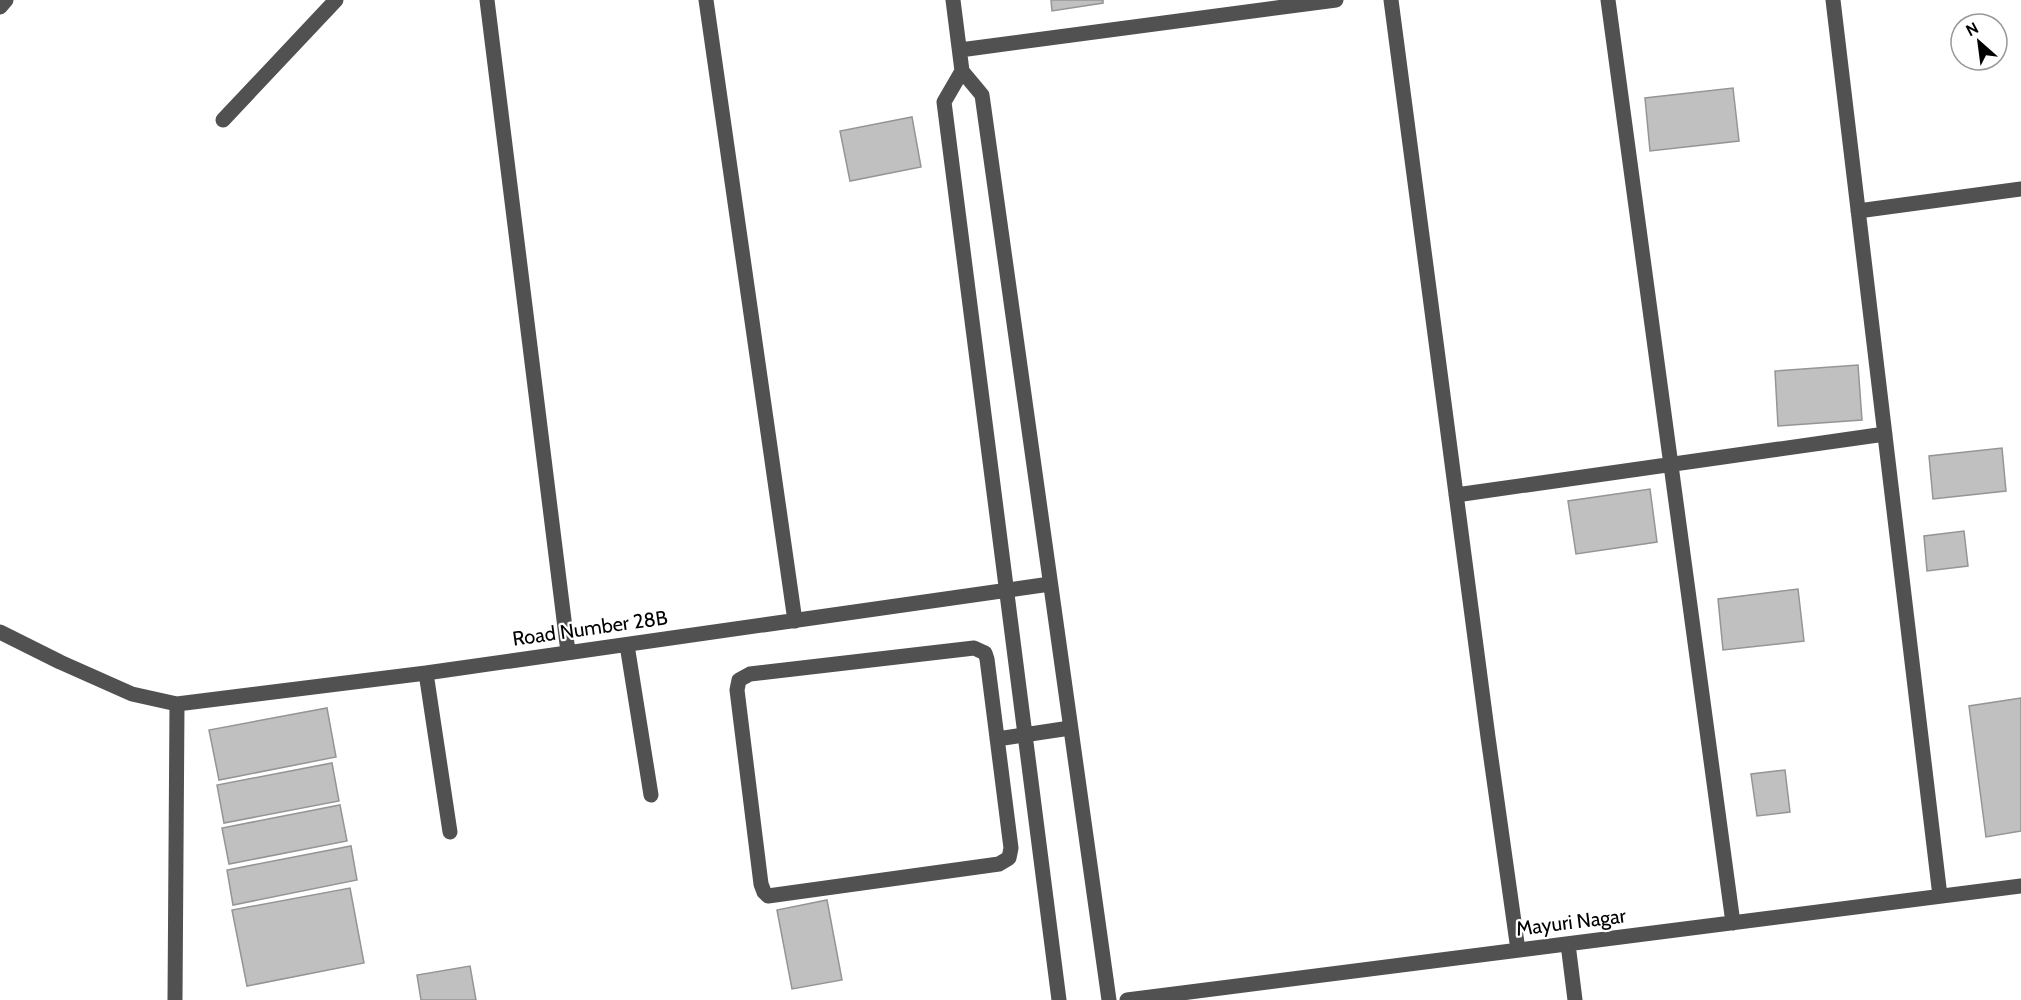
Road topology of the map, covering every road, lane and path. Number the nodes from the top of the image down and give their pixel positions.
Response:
1 (6, 0) edge
2 (336, 0) edge
3 (487, 0) edge
4 (706, 0) edge
5 (953, 0) edge
6 (1336, 0) edge
7 (1391, 0) edge
8 (1608, 0) edge
9 (1833, 0) edge
10 (0, 7) edge
11 (960, 50) junction
12 (962, 71) junction
13 (224, 120) dead end
14 (2021, 189) edge
15 (1858, 211) junction
16 (1885, 434) junction
17 (1671, 464) junction
18 (1456, 495) junction
19 (1050, 584) junction
20 (1007, 590) junction
21 (795, 621) junction
22 (0, 632) edge
23 (627, 645) junction
24 (568, 652) junction
25 (426, 673) junction
26 (177, 704) junction
27 (1071, 728) junction
28 (1026, 735) junction
29 (997, 739) junction
30 (651, 795) dead end
31 (450, 832) dead end
32 (2021, 886) edge
33 (1940, 896) junction
34 (1733, 923) junction
35 (1568, 944) junction
36 (1518, 950) junction
37 (176, 1000) edge
38 (1059, 1000) edge
39 (1109, 1000) edge
40 (1127, 1000) edge
41 (1575, 1000) edge

1 - 10 street
2 - 13 street
3 - 24 street
4 - 21 street
5 - 11 street
6 - 11 street
7 - 18 street
8 - 17 street
9 - 15 street
11 - 12 street
12 - 19 street
12 - 20 street
14 - 15 street
15 - 16 street
16 - 17 street
16 - 33 street
17 - 18 street
17 - 34 street
18 - 36 street
19 - 20 street, Road Number 28B
19 - 27 street
20 - 21 street, Road Number 28B
20 - 28 street
21 - 23 street, Road Number 28B
22 - 26 street, Road Number 28B
23 - 24 street, Road Number 28B
23 - 30 street
24 - 25 street, Road Number 28B
25 - 26 street, Road Number 28B
25 - 31 street
26 - 37 street
27 - 28 street
27 - 39 street
28 - 29 street
28 - 38 street
29 - 29 street
32 - 33 street, Mayuri Nagar
33 - 34 street, Mayuri Nagar
34 - 35 street, Mayuri Nagar
35 - 36 street, Mayuri Nagar
35 - 41 street
36 - 40 street, Mayuri Nagar

